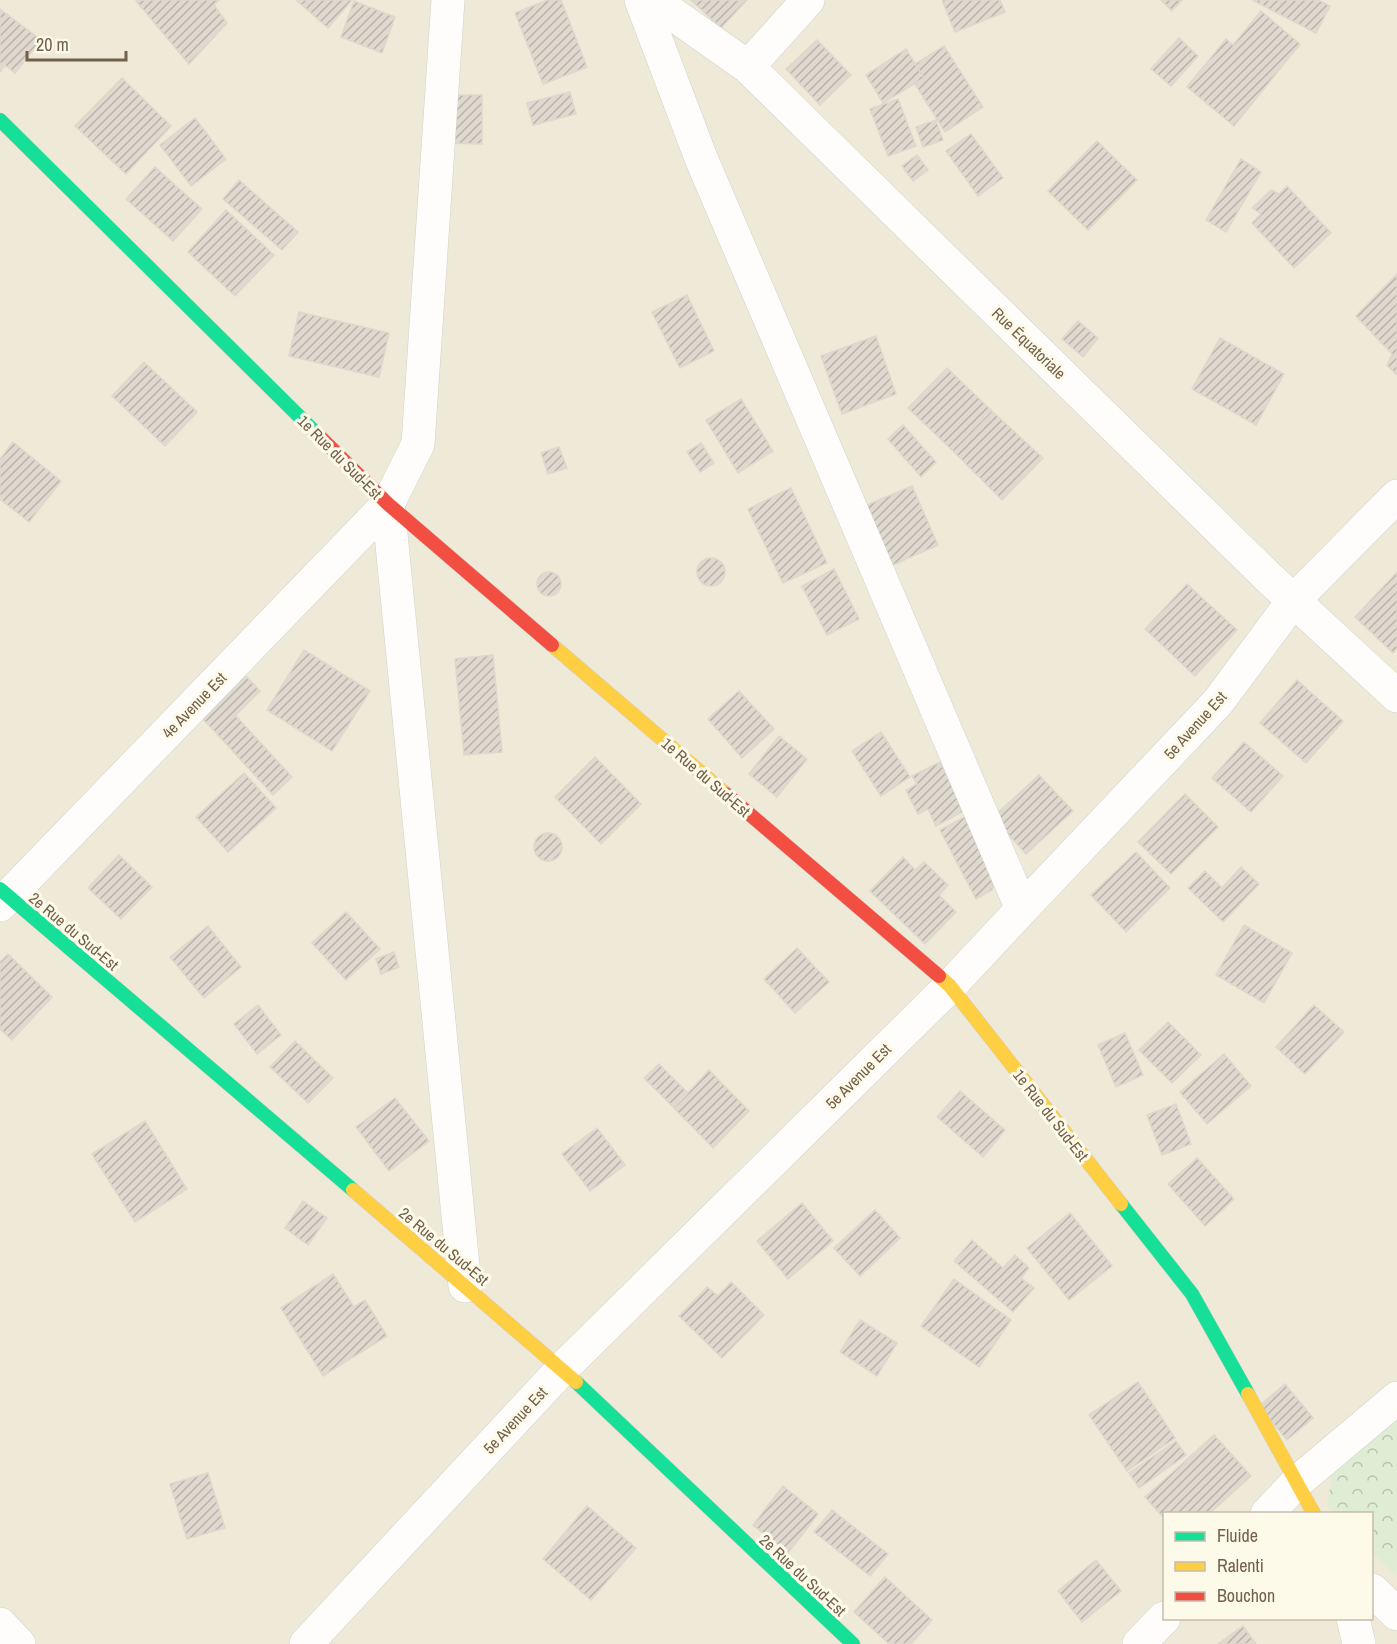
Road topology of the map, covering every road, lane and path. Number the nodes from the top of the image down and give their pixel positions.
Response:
1 (448, 0) edge
2 (641, 0) edge
3 (653, 0) edge
4 (808, 0) edge
5 (747, 67) junction
6 (0, 120) edge
7 (1397, 496) edge
8 (388, 504) junction
9 (1293, 601) junction
10 (1397, 696) edge
11 (3, 897) edge
12 (1022, 909) junction
13 (950, 986) junction
14 (465, 1286) junction
15 (562, 1369) junction
16 (1397, 1398) edge
17 (1296, 1483) junction
18 (1269, 1512) edge
19 (1313, 1512) edge
20 (1373, 1592) edge
21 (1397, 1614) edge
22 (1163, 1619) edge
23 (1353, 1620) edge
24 (0, 1624) edge
25 (19, 1644) edge
26 (306, 1644) edge
27 (853, 1644) edge
28 (1139, 1644) edge
29 (1359, 1644) edge

1 - 8 street
2 - 12 street
3 - 5 street, Rue Équatoriale
4 - 5 street
5 - 9 street, Rue Équatoriale
6 - 8 street, 1e Rue du Sud-Est
7 - 9 street, 5e Avenue Est
8 - 11 street, 4e Avenue Est
8 - 13 street, 1e Rue du Sud-Est
8 - 14 street
9 - 10 street, Rue Équatoriale
9 - 12 street, 5e Avenue Est
11 - 14 street, 2e Rue du Sud-Est
12 - 13 street, 5e Avenue Est
13 - 15 street, 5e Avenue Est
13 - 17 street, 1e Rue du Sud-Est
14 - 15 street, 2e Rue du Sud-Est
15 - 26 street, 5e Avenue Est
15 - 27 street, 2e Rue du Sud-Est
16 - 17 street
17 - 18 street
17 - 19 street, 1e Rue du Sud-Est
20 - 21 street
22 - 28 street
23 - 29 street
24 - 25 street

